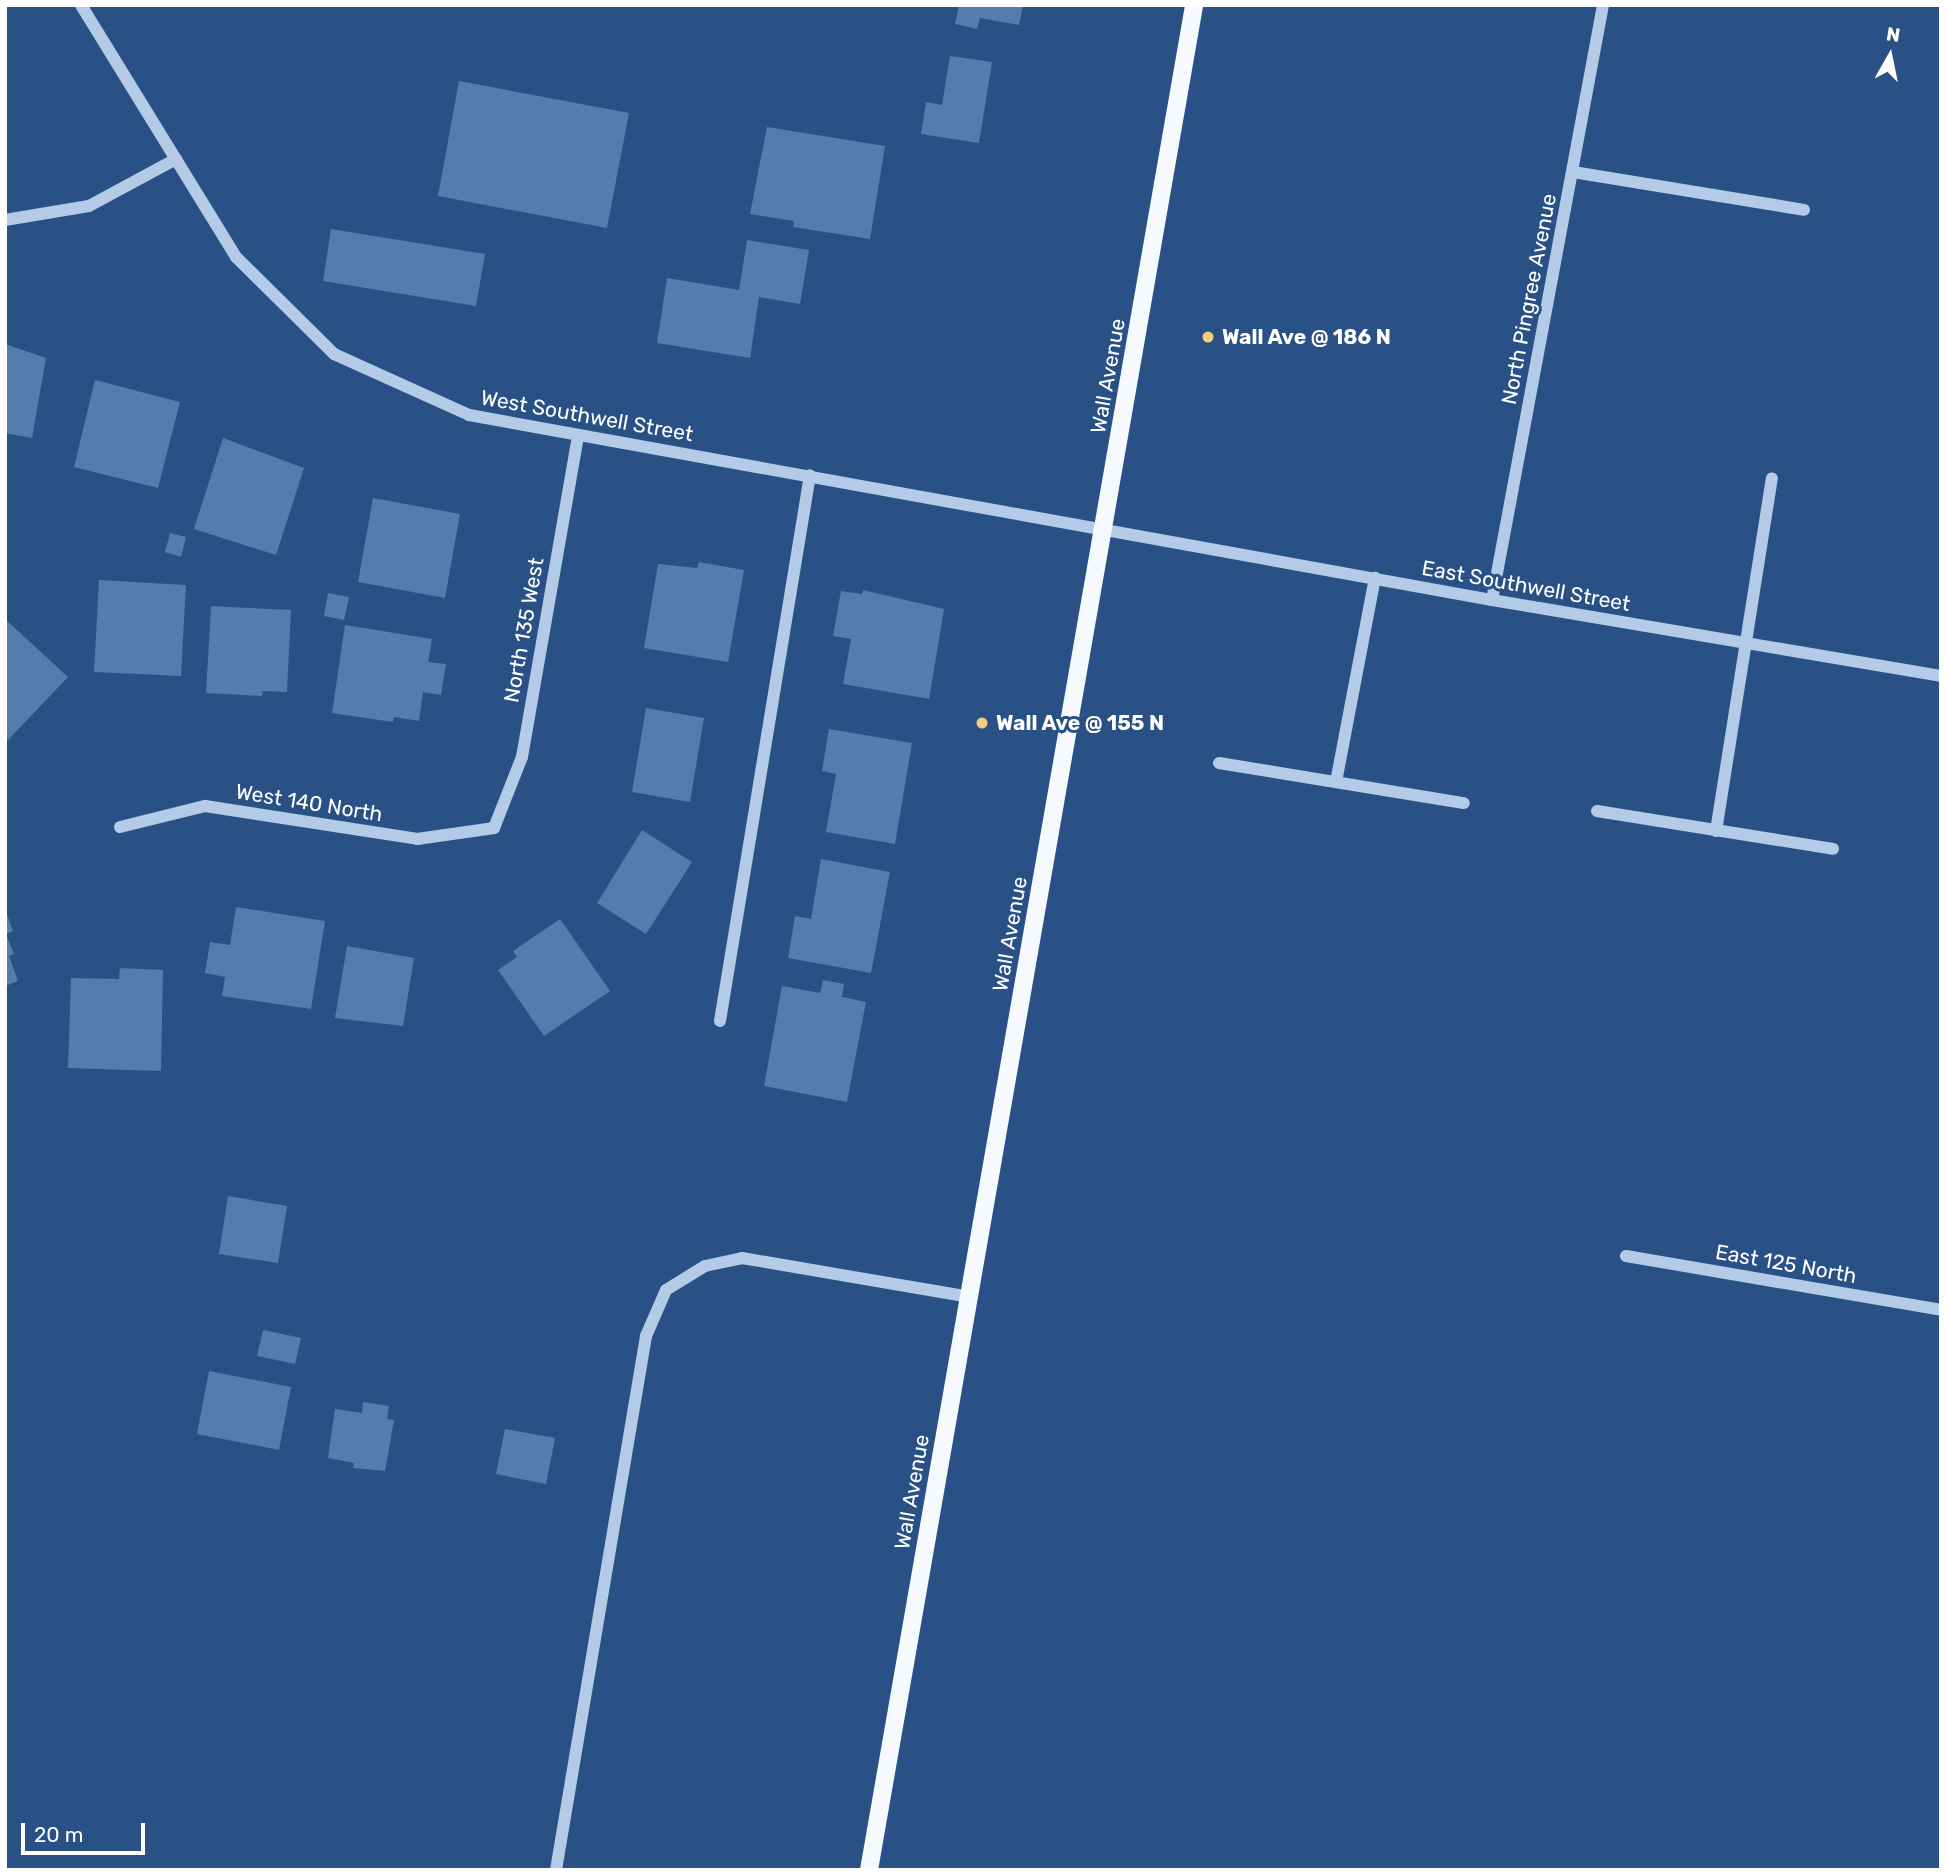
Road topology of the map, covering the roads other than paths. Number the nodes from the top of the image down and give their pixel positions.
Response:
1 (81, 5) edge
2 (1194, 5) edge
3 (1603, 5) edge
4 (176, 159) junction
5 (1573, 172) junction
6 (1804, 211) dead end
7 (5, 220) edge
8 (578, 435) junction
9 (810, 475) junction
10 (1772, 478) dead end
11 (1106, 529) junction
12 (1375, 578) junction
13 (1492, 600) junction
14 (1746, 643) junction
15 (1941, 676) edge
16 (1219, 763) dead end
17 (1336, 782) junction
18 (1464, 803) dead end
19 (1597, 811) dead end
20 (120, 827) dead end
21 (494, 828) joint
22 (1716, 831) junction
23 (1833, 849) dead end
24 (720, 1021) dead end
25 (1626, 1256) dead end
26 (969, 1297) junction
27 (1941, 1310) edge
28 (556, 1870) edge
29 (869, 1870) edge

1 - 4 street, West Southwell Street
2 - 11 main road, Wall Avenue
3 - 5 street, North Pingree Avenue
4 - 7 street
4 - 8 street, West Southwell Street
5 - 6 street
5 - 13 street, North Pingree Avenue
8 - 9 street, West Southwell Street
8 - 21 street, North 135 West
9 - 11 street, West Southwell Street
9 - 24 street
10 - 14 street
11 - 12 street, East Southwell Street
11 - 26 main road, Wall Avenue
12 - 13 street, East Southwell Street
12 - 17 street
13 - 14 street, East Southwell Street
14 - 15 street, East Southwell Street
14 - 22 street
16 - 17 street
17 - 18 street
19 - 22 street
20 - 21 street, West 140 North
22 - 23 street
25 - 27 street, East 125 North
26 - 28 street
26 - 29 main road, Wall Avenue

